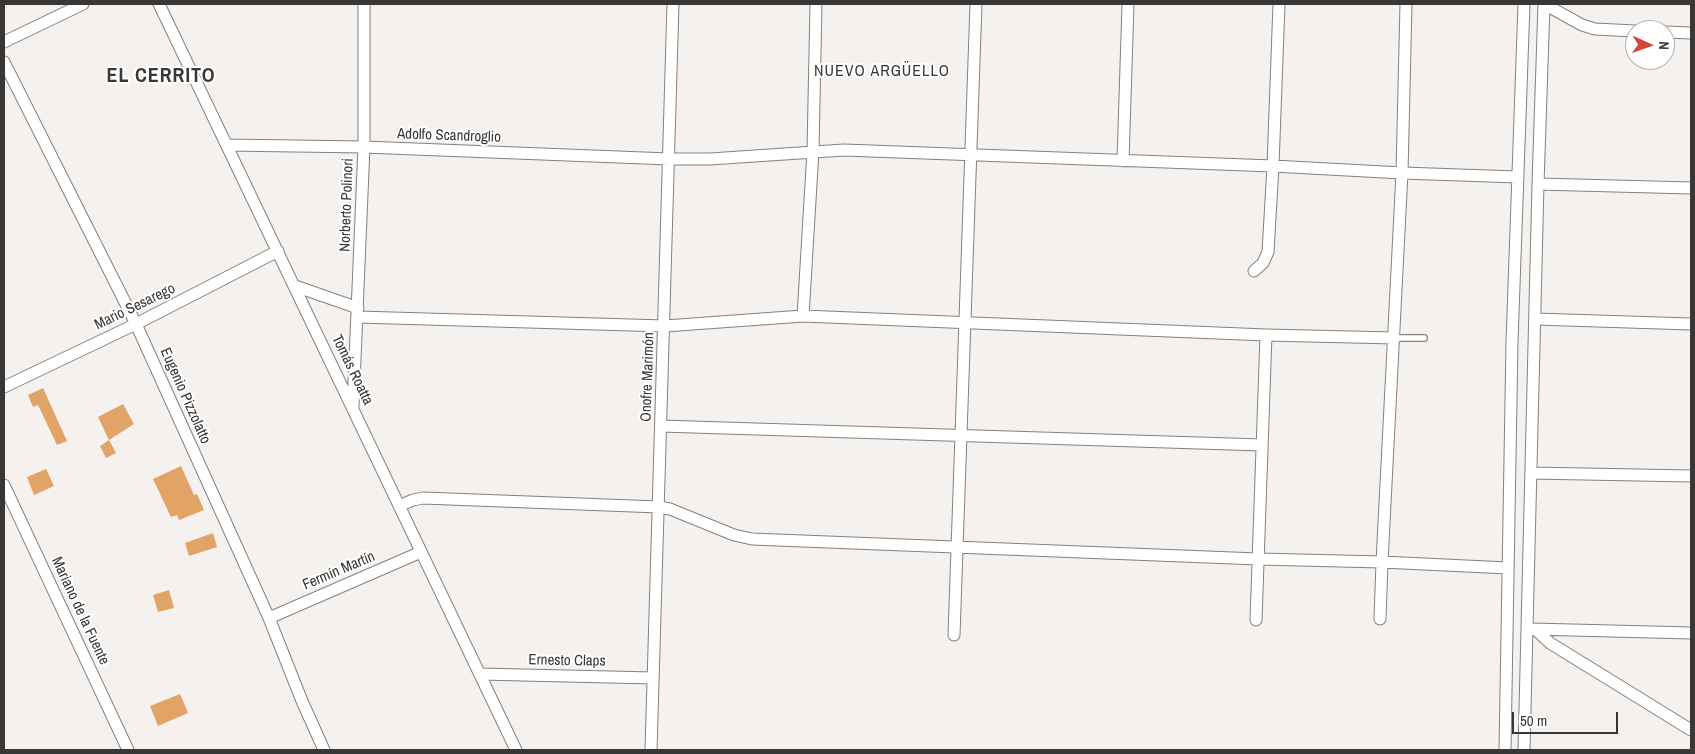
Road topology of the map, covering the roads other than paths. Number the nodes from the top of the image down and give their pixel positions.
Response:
1 (83, 4) edge
2 (159, 4) edge
3 (364, 4) edge
4 (673, 4) edge
5 (816, 4) edge
6 (976, 4) edge
7 (1128, 4) edge
8 (1279, 4) edge
9 (1406, 4) edge
10 (1524, 4) edge
11 (1544, 4) edge
12 (1625, 30) edge
13 (1675, 32) edge
14 (1691, 32) edge
15 (4, 42) edge
16 (4, 62) edge
17 (227, 145) junction
18 (364, 147) junction
19 (813, 151) junction
20 (970, 155) junction
21 (669, 159) junction
22 (1123, 161) junction
23 (1273, 166) junction
24 (1402, 173) junction
25 (1518, 177) junction
26 (1538, 184) junction
27 (1691, 188) edge
28 (278, 251) junction
29 (1254, 271) dead end
30 (295, 286) junction
31 (358, 313) junction
32 (802, 316) junction
33 (1535, 319) junction
34 (965, 321) junction
35 (136, 324) junction
36 (1691, 324) edge
37 (665, 326) junction
38 (1266, 335) junction
39 (1394, 338) junction
40 (1424, 338) dead end
41 (4, 387) edge
42 (353, 407) junction
43 (661, 426) junction
44 (960, 436) junction
45 (1262, 445) junction
46 (1531, 473) junction
47 (1691, 476) edge
48 (4, 487) edge
49 (399, 506) junction
50 (659, 507) junction
51 (957, 547) junction
52 (421, 552) junction
53 (1258, 559) junction
54 (1382, 562) junction
55 (1508, 568) junction
56 (269, 618) junction
57 (1380, 619) dead end
58 (1256, 620) dead end
59 (1531, 629) junction
60 (1691, 633) edge
61 (954, 635) dead end
62 (480, 674) junction
63 (653, 678) junction
64 (1691, 730) edge
65 (128, 750) edge
66 (324, 750) edge
67 (516, 750) edge
68 (651, 750) edge
69 (1505, 750) edge
70 (1524, 750) edge

1 - 15 street
2 - 17 street, Tomás Roatta
3 - 18 street, Norberto Polinori
4 - 21 street, Onofre Marimón
5 - 19 street
6 - 20 street
7 - 22 street
8 - 23 street
9 - 24 street
10 - 25 street
11 - 12 street
11 - 26 street
13 - 14 street
16 - 35 street, Eugenio Pizzolatto
17 - 18 street, Adolfo Scandroglio
17 - 28 street, Tomás Roatta
18 - 21 street, Adolfo Scandroglio
18 - 31 street, Norberto Polinori
19 - 20 street, Adolfo Scandroglio
19 - 21 street, Adolfo Scandroglio
19 - 32 street
20 - 22 street, Adolfo Scandroglio
20 - 34 street
21 - 37 street, Onofre Marimón
22 - 23 street, Adolfo Scandroglio
23 - 24 street, Adolfo Scandroglio
23 - 29 street
24 - 25 street, Adolfo Scandroglio
24 - 39 street
25 - 55 street
26 - 27 street
26 - 33 street
28 - 30 street, Tomás Roatta
28 - 35 street, Mario Sesarego
30 - 31 street
30 - 42 street, Tomás Roatta
31 - 37 street
31 - 42 street, Norberto Polinori
32 - 34 street
32 - 37 street
33 - 36 street
33 - 46 street
34 - 38 street
34 - 44 street
35 - 41 street, Mario Sesarego
35 - 56 street, Eugenio Pizzolatto
37 - 43 street, Onofre Marimón
38 - 39 street
38 - 45 street
39 - 40 lane
39 - 54 street
42 - 49 street, Tomás Roatta
43 - 44 street
43 - 50 street, Onofre Marimón
44 - 45 street
44 - 51 street
45 - 53 street
46 - 47 street
46 - 59 street
48 - 65 street, Mariano de la Fuente
49 - 50 street
49 - 52 street, Tomás Roatta
50 - 51 street
50 - 63 street, Onofre Marimón
51 - 53 street
51 - 61 street
52 - 56 street, Fermín Martín
52 - 62 street, Tomás Roatta
53 - 54 street
53 - 58 street
54 - 55 street
54 - 57 street
55 - 69 street
56 - 66 street, Eugenio Pizzolatto
59 - 60 street
59 - 64 street
59 - 70 street
62 - 63 street, Ernesto Claps
62 - 67 street, Tomás Roatta
63 - 68 street, Onofre Marimón

